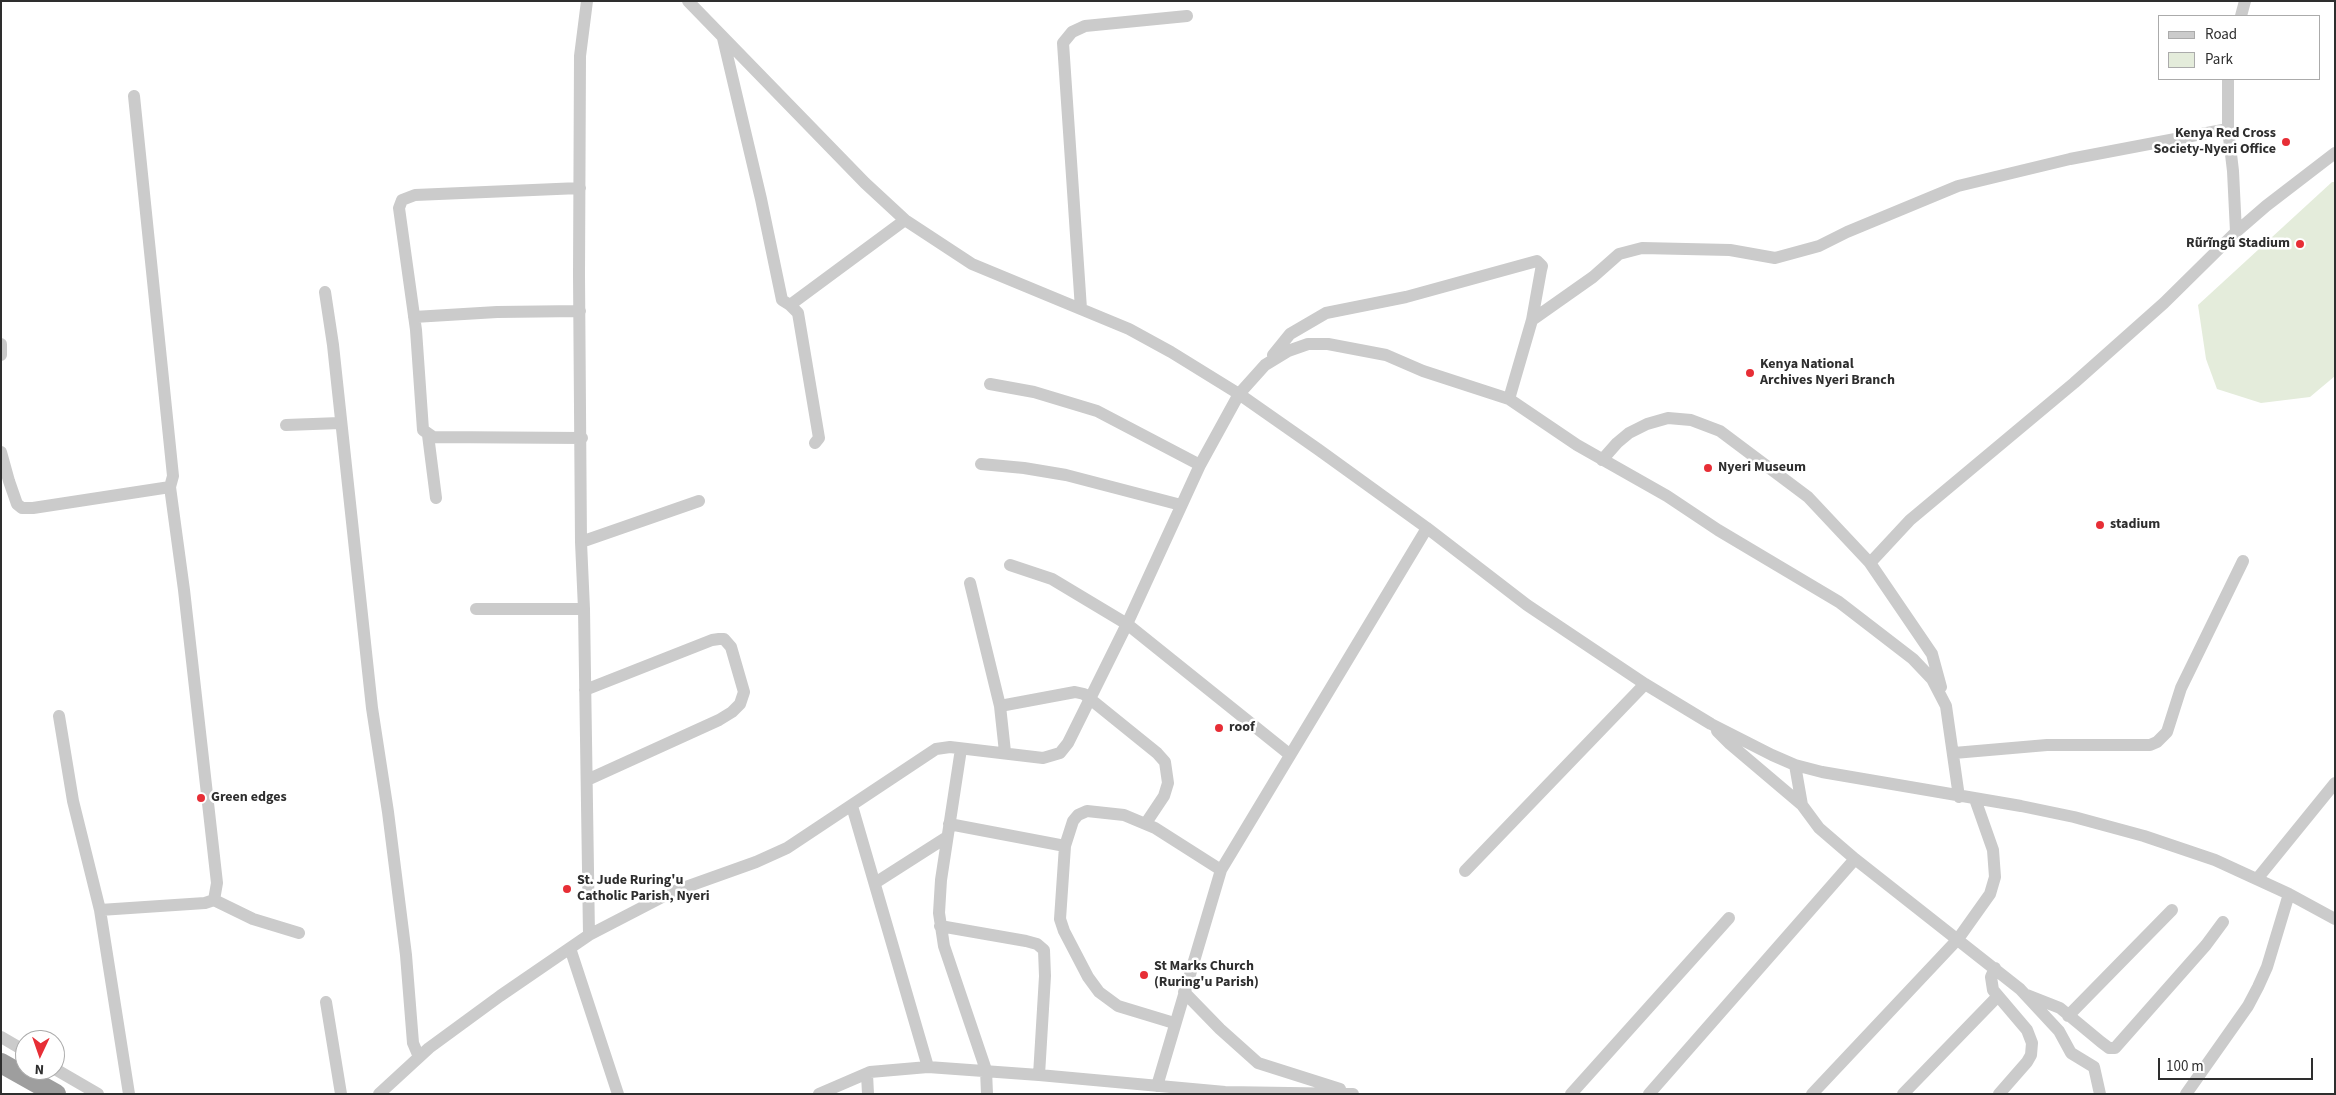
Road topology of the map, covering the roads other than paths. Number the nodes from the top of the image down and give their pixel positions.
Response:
1 (587, 1) edge
2 (688, 1) edge
3 (2245, 1) edge
4 (2241, 15) edge
5 (1187, 16) dead end
6 (722, 36) junction
7 (2228, 80) edge
8 (134, 96) dead end
9 (2228, 129) junction
10 (2335, 153) edge
11 (580, 188) junction
12 (905, 220) junction
13 (2236, 232) junction
14 (325, 292) dead end
15 (790, 305) junction
16 (1081, 309) junction
17 (580, 311) junction
18 (414, 317) junction
19 (1532, 320) junction
20 (1, 344) edge
21 (1, 355) edge
22 (1265, 365) junction
23 (990, 384) dead end
24 (1238, 394) junction
25 (1508, 399) junction
26 (340, 423) junction
27 (286, 425) dead end
28 (428, 435) junction
29 (582, 438) junction
30 (815, 443) dead end
31 (1, 452) edge
32 (1602, 460) junction
33 (980, 464) dead end
34 (1200, 464) junction
35 (170, 487) junction
36 (436, 498) dead end
37 (699, 501) dead end
38 (1181, 506) junction
39 (1427, 528) junction
40 (581, 542) junction
41 (2243, 561) dead end
42 (1870, 563) junction
43 (1010, 565) dead end
44 (970, 583) dead end
45 (476, 609) dead end
46 (584, 609) junction
47 (1127, 624) junction
48 (1644, 684) junction
49 (585, 690) junction
50 (1089, 699) junction
51 (1000, 706) junction
52 (1946, 706) junction
53 (59, 716) dead end
54 (1710, 724) junction
55 (1310, 733) dead end
56 (961, 748) junction
57 (1005, 752) junction
58 (1954, 753) junction
59 (1289, 754) junction
60 (1795, 765) junction
61 (587, 780) junction
62 (2335, 783) edge
63 (1959, 797) junction
64 (1974, 799) junction
65 (1802, 805) junction
66 (852, 806) junction
67 (1146, 823) junction
68 (949, 824) junction
69 (947, 837) junction
70 (1065, 846) junction
71 (1855, 859) junction
72 (1221, 870) junction
73 (1466, 871) dead end
74 (2257, 879) junction
75 (875, 883) junction
76 (2289, 894) junction
77 (214, 900) junction
78 (100, 910) junction
79 (2172, 910) dead end
80 (1729, 918) dead end
81 (2335, 919) edge
82 (2223, 922) dead end
83 (940, 926) junction
84 (299, 933) dead end
85 (589, 935) junction
86 (1958, 938) junction
87 (570, 948) junction
88 (1995, 968) junction
89 (1184, 992) junction
90 (2025, 994) junction
91 (1997, 997) junction
92 (326, 1002) dead end
93 (2068, 1016) junction
94 (1174, 1023) junction
95 (1, 1037) edge
96 (15, 1045) edge
97 (419, 1057) junction
98 (1, 1063) edge
99 (928, 1067) junction
100 (986, 1070) junction
101 (867, 1074) junction
102 (1039, 1074) junction
103 (65, 1075) edge
104 (1151, 1088) edge
105 (56, 1094) edge
106 (98, 1094) edge
107 (129, 1094) edge
108 (341, 1094) edge
109 (379, 1094) edge
110 (618, 1094) edge
111 (819, 1094) edge
112 (868, 1094) edge
113 (987, 1094) edge
114 (1354, 1094) edge
115 (1571, 1094) edge
116 (1649, 1094) edge
117 (1812, 1094) edge
118 (1903, 1094) edge
119 (1999, 1094) edge
120 (2100, 1094) edge
121 (2186, 1094) edge

1 - 11 street
2 - 6 street
3 - 4 street
5 - 16 street
6 - 12 street
6 - 15 street
7 - 9 street
8 - 35 street
9 - 13 street
9 - 19 street
10 - 13 street
11 - 17 street
11 - 18 street
12 - 15 street
12 - 16 street
13 - 42 street
14 - 26 street
15 - 30 street
16 - 24 street
17 - 18 street
17 - 29 street
18 - 28 street
19 - 22 street
19 - 25 street
20 - 21 street
22 - 24 street
22 - 25 street
23 - 34 street
24 - 34 street
24 - 39 street
25 - 32 street
26 - 27 street
26 - 97 street
28 - 29 street
28 - 36 street
29 - 40 street
31 - 35 street
32 - 42 street
32 - 52 street
33 - 38 street
34 - 38 street
35 - 77 street
37 - 40 street
38 - 47 street
39 - 48 street
39 - 55 street
39 - 59 street
40 - 46 street
41 - 58 street
42 - 52 street
43 - 47 street
44 - 51 street
45 - 46 street
46 - 49 street
47 - 50 street
47 - 59 street
48 - 54 street
48 - 73 street
49 - 61 street
49 - 61 street
50 - 51 street
50 - 57 street
50 - 67 street
51 - 57 street
52 - 58 street
53 - 78 street
54 - 60 street
54 - 65 street
56 - 57 street
56 - 66 street
56 - 68 street
58 - 63 street
59 - 72 street
60 - 63 street
60 - 65 street
61 - 85 street
62 - 74 street
63 - 64 street
64 - 74 street
64 - 86 street
65 - 71 street
66 - 75 street
66 - 85 street
67 - 70 street
67 - 72 street
68 - 69 street
68 - 70 street
69 - 75 street
69 - 83 street
70 - 94 street
71 - 86 street
71 - 116 street
72 - 89 street
74 - 76 street
75 - 99 street
76 - 81 street
76 - 121 street
77 - 78 street
77 - 84 street
78 - 107 street
79 - 93 street
80 - 115 street
82 - 93 street
83 - 100 street
83 - 102 street
85 - 87 street
86 - 88 street
86 - 117 street
87 - 97 street
87 - 110 street
88 - 90 street
88 - 91 street
89 - 94 street
89 - 114 street
90 - 93 street
90 - 120 street
91 - 118 street
91 - 119 street
92 - 108 street
94 - 104 street
95 - 96 street
97 - 109 street
98 - 105 highway
99 - 100 street
99 - 101 street
100 - 102 street
100 - 113 street
101 - 111 street
101 - 112 street
102 - 104 street
103 - 106 street
104 - 114 street

